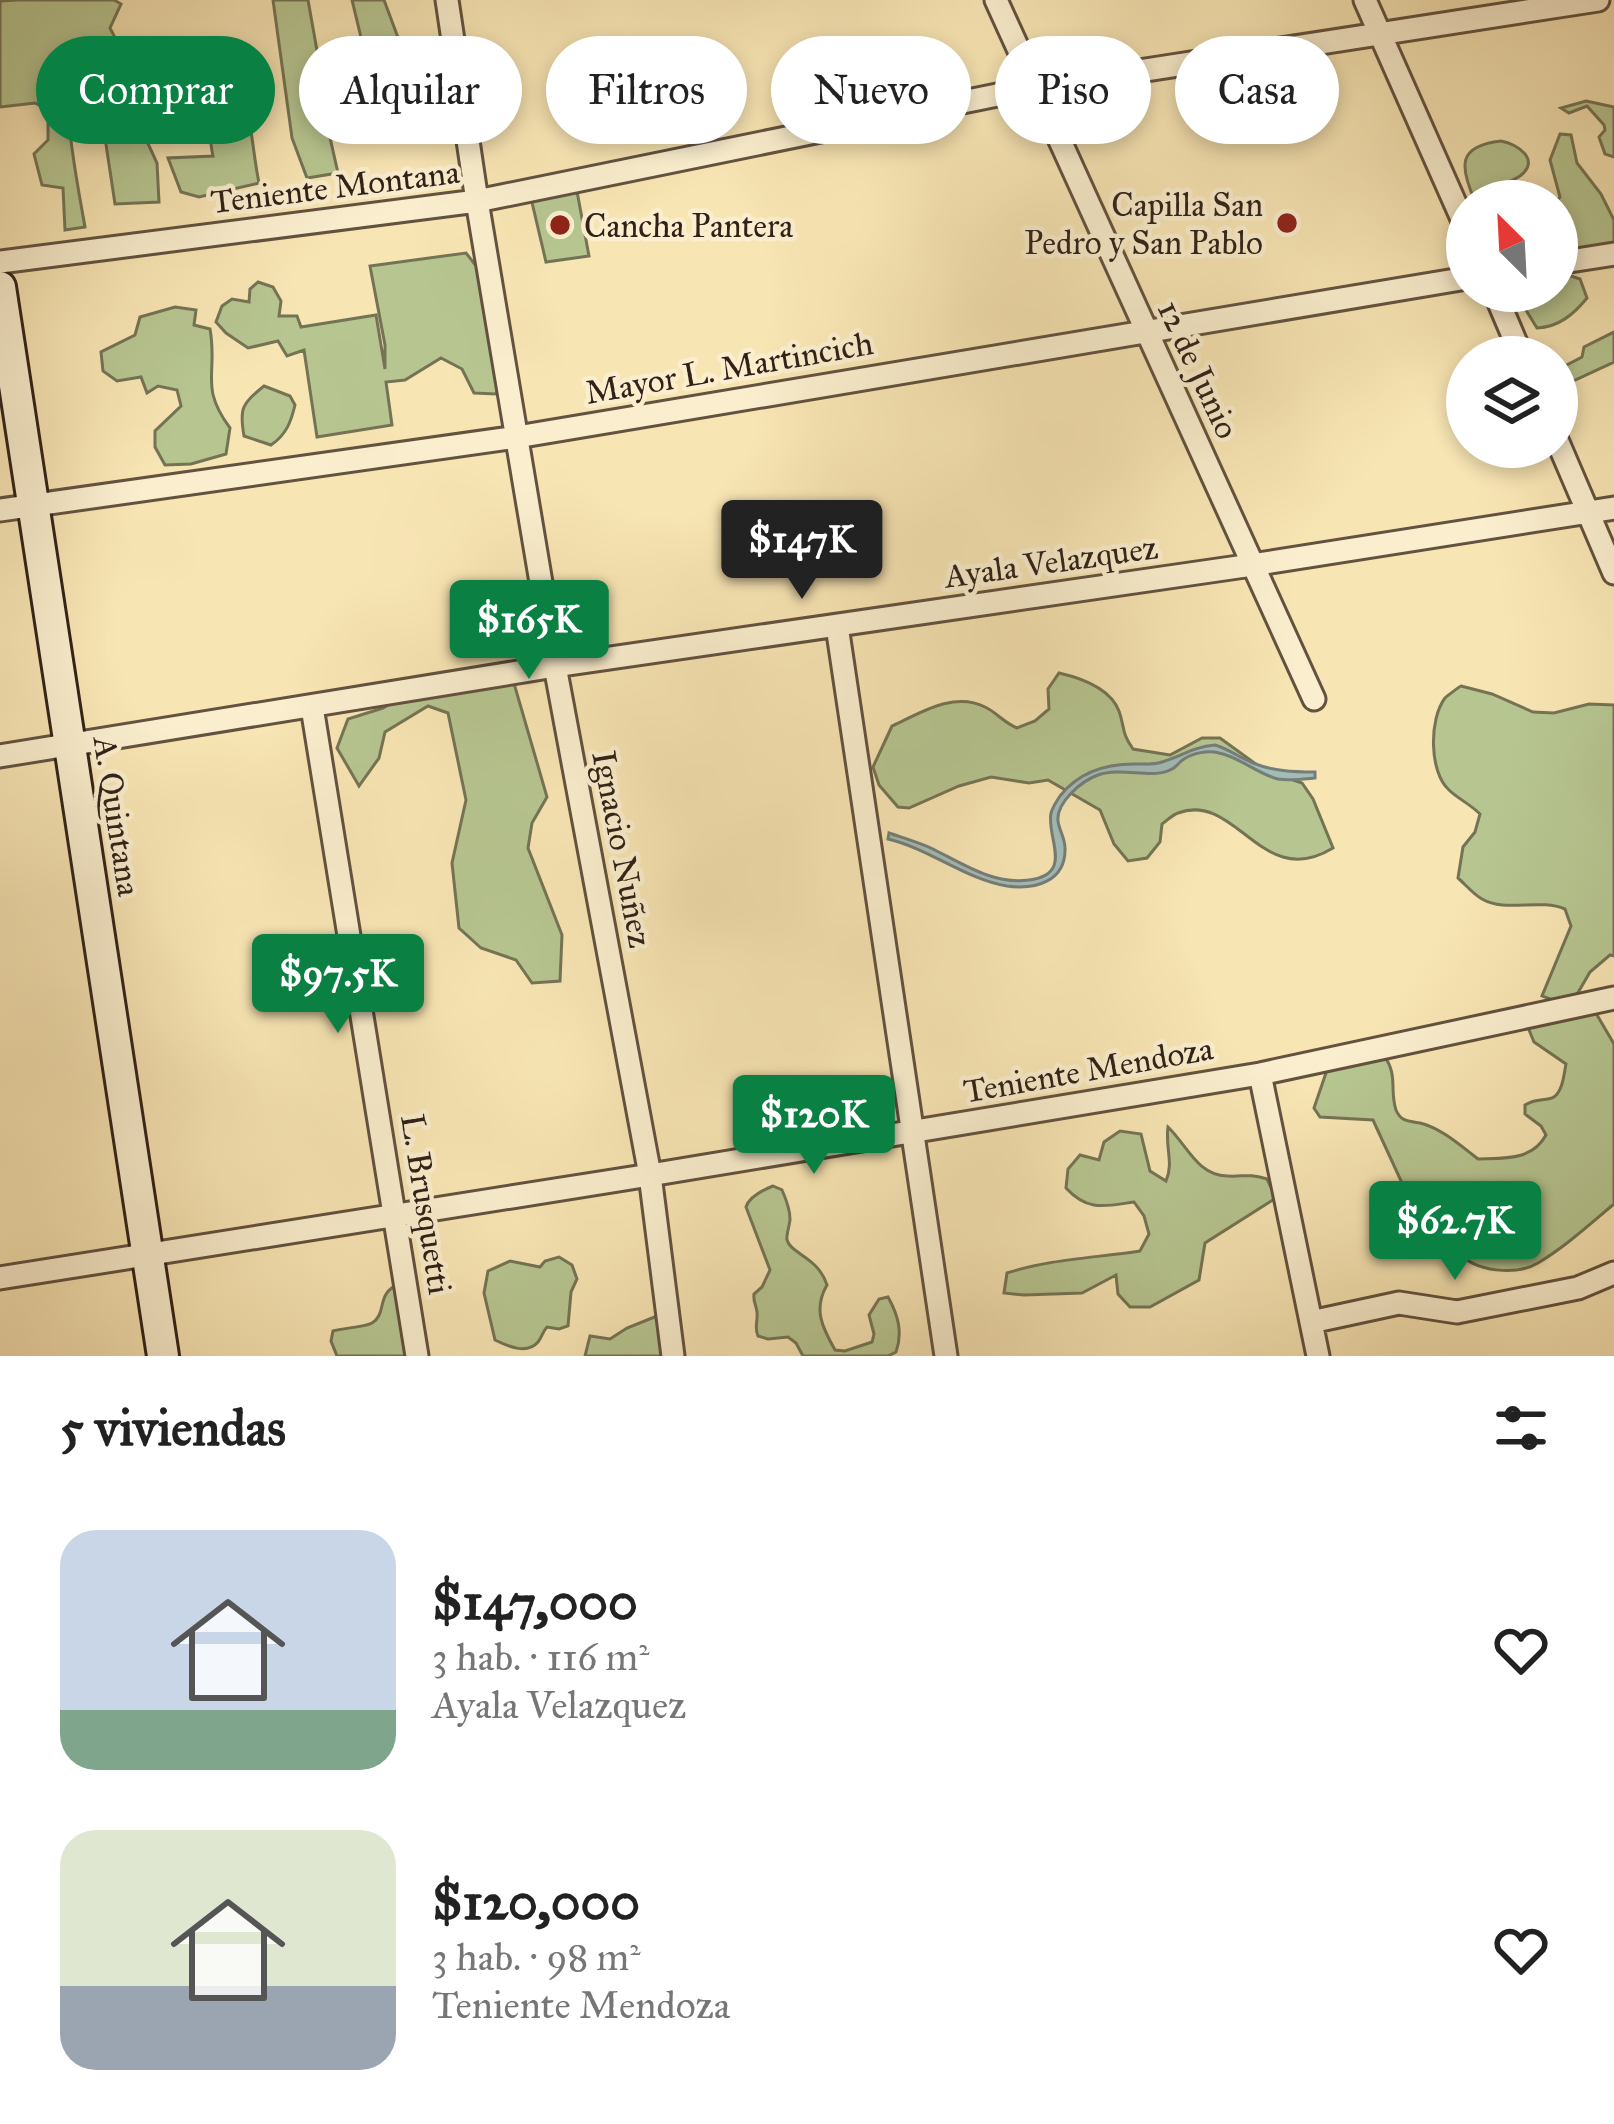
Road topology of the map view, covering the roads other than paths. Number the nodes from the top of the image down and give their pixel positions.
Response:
1 (447, 0) edge
2 (996, 0) edge
3 (1364, 0) edge
4 (1598, 0) edge
5 (1380, 35) junction
6 (1013, 36) edge
7 (1151, 70) edge
8 (995, 95) edge
9 (1061, 144) edge
10 (1446, 183) edge
11 (476, 201) junction
12 (1614, 254) edge
13 (1578, 260) edge
14 (0, 262) edge
15 (1446, 281) edge
16 (0, 287) edge
17 (1145, 331) junction
18 (517, 437) junction
19 (1569, 468) edge
20 (34, 505) junction
21 (1614, 508) edge
22 (0, 510) edge
23 (1587, 511) junction
24 (1252, 565) junction
25 (1614, 573) edge
26 (836, 626) junction
27 (555, 666) junction
28 (1314, 699) dead end
29 (312, 707) junction
30 (70, 743) junction
31 (0, 756) edge
32 (1614, 998) edge
33 (1260, 1073) junction
34 (912, 1132) junction
35 (650, 1175) junction
36 (396, 1215) junction
37 (148, 1254) junction
38 (1614, 1273) edge
39 (0, 1278) edge
40 (1311, 1322) junction
41 (163, 1356) edge
42 (417, 1356) edge
43 (673, 1356) edge
44 (946, 1356) edge
45 (1318, 1356) edge

1 - 11 street, Ignacio Nuñez
2 - 6 street, 12 de Junio
3 - 5 street
4 - 5 street, Teniente Montana
5 - 7 street, Teniente Montana
5 - 10 street
8 - 11 street, Teniente Montana
9 - 17 street, 12 de Junio
11 - 14 street, Teniente Montana
11 - 18 street, Ignacio Nuñez
12 - 13 street
15 - 17 street, Mayor L. Martincich
16 - 20 street, A. Quintana
17 - 18 street, Mayor L. Martincich
17 - 24 street, 12 de Junio
18 - 20 street, Mayor L. Martincich
18 - 27 street, Ignacio Nuñez
19 - 23 street
20 - 22 street, Mayor L. Martincich
20 - 30 street, A. Quintana
21 - 23 street, Ayala Velazquez
23 - 24 street, Ayala Velazquez
23 - 25 street
24 - 26 street, Ayala Velazquez
24 - 28 street, 12 de Junio
26 - 27 street, Ayala Velazquez
26 - 34 street
27 - 29 street, Ayala Velazquez
27 - 35 street, Ignacio Nuñez
29 - 30 street, Ayala Velazquez
29 - 36 street, L. Brusquetti
30 - 31 street, Ayala Velazquez
30 - 37 street, A. Quintana
32 - 33 street, Teniente Mendoza
33 - 34 street, Teniente Mendoza
33 - 40 street
34 - 35 street, Teniente Mendoza
34 - 44 street
35 - 36 street, Teniente Mendoza
35 - 43 street, Ignacio Nuñez
36 - 37 street, Teniente Mendoza
36 - 42 street, L. Brusquetti
37 - 39 street, Teniente Mendoza
37 - 41 street, A. Quintana
38 - 40 street
40 - 45 street

